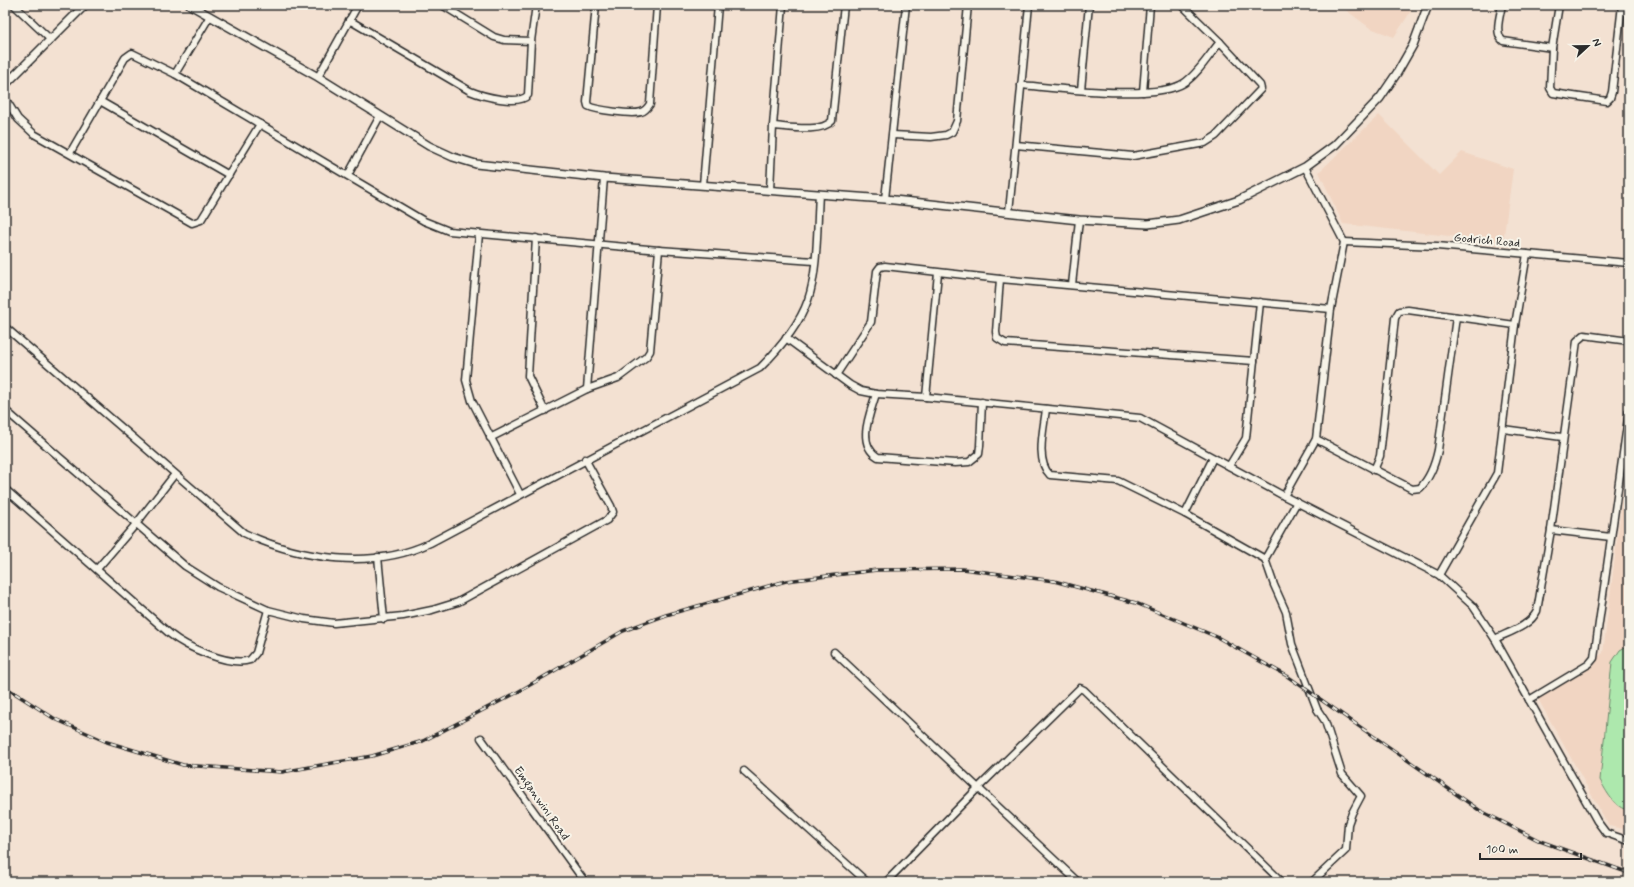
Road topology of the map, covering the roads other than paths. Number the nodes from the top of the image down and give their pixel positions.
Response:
1 (14, 5) edge
2 (86, 5) edge
3 (190, 5) edge
4 (358, 5) edge
5 (442, 5) edge
6 (536, 5) edge
7 (596, 5) edge
8 (657, 5) edge
9 (718, 5) edge
10 (783, 5) edge
11 (844, 5) edge
12 (906, 5) edge
13 (968, 5) edge
14 (1029, 5) edge
15 (1089, 5) edge
16 (1150, 5) edge
17 (1182, 5) edge
18 (1428, 5) edge
19 (1502, 5) edge
20 (1559, 5) edge
21 (1622, 5) edge
22 (210, 16) junction
23 (349, 20) junction
24 (51, 40) junction
25 (531, 41) junction
26 (1220, 42) junction
27 (1552, 48) junction
28 (175, 74) junction
29 (318, 77) junction
30 (5, 85) edge
31 (1021, 85) junction
32 (1081, 90) junction
33 (1143, 92) junction
34 (5, 98) edge
35 (100, 101) junction
36 (380, 116) junction
37 (260, 124) junction
38 (772, 126) junction
39 (893, 135) junction
40 (1016, 145) junction
41 (70, 154) junction
42 (1305, 167) junction
43 (229, 175) junction
44 (348, 175) junction
45 (604, 178) junction
46 (703, 185) junction
47 (770, 190) junction
48 (819, 194) junction
49 (885, 199) junction
50 (1009, 212) junction
51 (1078, 220) junction
52 (479, 234) junction
53 (536, 238) junction
54 (1344, 242) junction
55 (598, 244) junction
56 (659, 250) junction
57 (1527, 254) junction
58 (814, 260) junction
59 (1629, 263) edge
60 (938, 273) junction
61 (1000, 279) junction
62 (1072, 285) junction
63 (1260, 302) junction
64 (1331, 309) junction
65 (1456, 317) junction
66 (1515, 325) junction
67 (5, 327) edge
68 (786, 338) junction
69 (1629, 341) edge
70 (1254, 361) junction
71 (836, 375) junction
72 (587, 388) junction
73 (876, 394) junction
74 (926, 396) junction
75 (982, 402) junction
76 (1046, 409) junction
77 (5, 410) edge
78 (545, 410) junction
79 (1629, 411) edge
80 (1503, 429) junction
81 (1562, 437) junction
82 (490, 438) junction
83 (1316, 439) junction
84 (1213, 458) junction
85 (585, 459) junction
86 (1229, 466) junction
87 (1374, 470) junction
88 (176, 474) junction
89 (5, 489) edge
90 (520, 494) junction
91 (1284, 496) junction
92 (1297, 502) junction
93 (1185, 514) junction
94 (136, 524) junction
95 (1551, 530) junction
96 (1611, 537) junction
97 (378, 557) junction
98 (1265, 559) junction
99 (97, 569) junction
100 (1439, 575) junction
101 (268, 610) junction
102 (384, 619) junction
103 (1495, 639) junction
104 (834, 652) dead end
105 (1529, 700) junction
106 (481, 738) dead end
107 (744, 770) dead end
108 (979, 786) junction
109 (1629, 841) edge
110 (585, 882) edge
111 (867, 882) edge
112 (886, 882) edge
113 (1078, 882) edge
114 (1282, 882) edge
115 (1312, 882) edge

1 - 24 street
2 - 24 street
3 - 22 street
4 - 23 street
5 - 25 street
6 - 25 street
7 - 8 street
9 - 46 street
10 - 38 street
11 - 38 street
12 - 39 street
13 - 39 street
14 - 31 street
15 - 32 street
16 - 33 street
17 - 26 street
18 - 42 street
19 - 27 street
20 - 27 street
21 - 27 street
22 - 28 street
22 - 29 street
23 - 25 street
23 - 29 street
24 - 30 street
26 - 33 street
26 - 40 street
28 - 35 street
28 - 37 street
29 - 36 street
31 - 32 street
31 - 40 street
32 - 33 street
34 - 41 street
35 - 41 street
35 - 43 street
36 - 44 street
36 - 45 street
37 - 43 street
37 - 44 street
38 - 47 street
39 - 49 street
40 - 50 street
41 - 43 street
42 - 51 street
42 - 54 street
44 - 52 street
45 - 46 street
45 - 55 street
46 - 47 street
47 - 48 street
48 - 49 street
48 - 58 street
49 - 50 street
50 - 51 street
51 - 62 street
52 - 53 street
52 - 82 street
53 - 55 street
53 - 78 street
54 - 57 street, Godrich Road
54 - 64 street
55 - 56 street
55 - 72 street
56 - 58 street
56 - 72 street
57 - 59 street, Godrich Road
57 - 66 street
58 - 68 street
60 - 61 street
60 - 71 street
60 - 74 street
61 - 62 street
61 - 70 street
62 - 63 street
63 - 64 street
63 - 70 street
64 - 83 street
65 - 66 street
65 - 87 street
65 - 87 street
66 - 80 street
67 - 88 street
68 - 71 street
68 - 85 street
69 - 81 street
70 - 86 street
71 - 73 street
72 - 78 street
73 - 74 street
73 - 75 street
74 - 75 street
75 - 76 street
76 - 84 street
76 - 93 street
77 - 94 street
78 - 82 street
79 - 96 street
80 - 81 street
80 - 100 street
81 - 95 street
82 - 90 street
83 - 87 street
83 - 91 street
84 - 86 street
84 - 93 street
85 - 90 street
85 - 102 street
86 - 91 street
88 - 94 street
88 - 97 street
89 - 99 street
90 - 97 street
91 - 92 street
92 - 98 street
92 - 100 street
93 - 98 street
94 - 99 street
94 - 101 street
95 - 96 street
95 - 103 street
96 - 105 street
97 - 102 street
98 - 115 street
99 - 101 street
100 - 103 street
101 - 102 street
103 - 105 street
104 - 108 street
105 - 109 street
106 - 110 street, Emganwini Road
107 - 111 street
108 - 112 street
108 - 113 street
108 - 114 street

